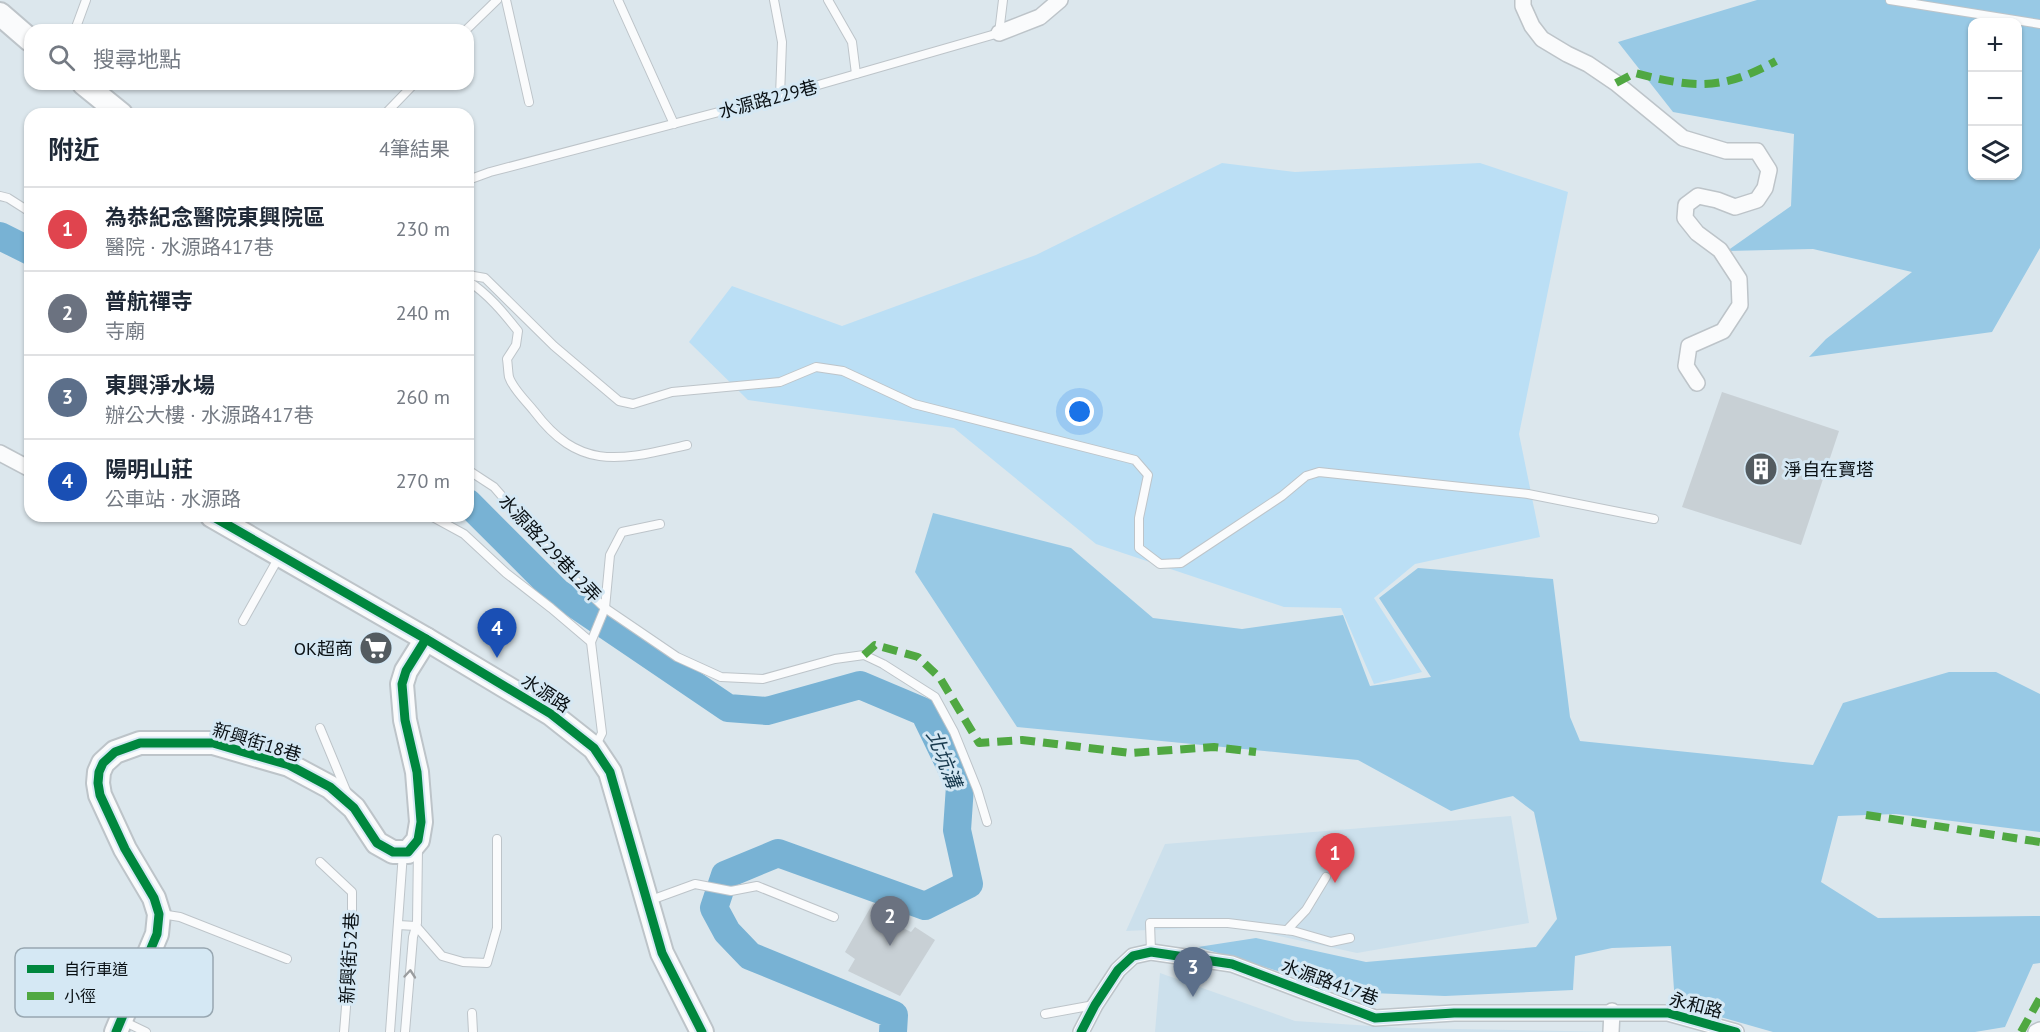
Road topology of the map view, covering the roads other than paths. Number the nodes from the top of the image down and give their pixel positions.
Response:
1 (86, 0) edge
2 (497, 0) edge
3 (506, 0) edge
4 (618, 0) edge
5 (774, 0) edge
6 (828, 0) edge
7 (1002, 0) edge
8 (1060, 0) edge
9 (1523, 0) edge
10 (1890, 0) edge
11 (0, 14) edge
12 (77, 24) edge
13 (472, 24) edge
14 (2040, 24) edge
15 (999, 33) junction
16 (24, 35) edge
17 (856, 74) junction
18 (91, 90) edge
19 (408, 90) edge
20 (780, 96) junction
21 (529, 102) dead end
22 (114, 108) edge
23 (391, 108) edge
24 (674, 124) junction
25 (474, 178) edge
26 (0, 196) edge
27 (24, 208) edge
28 (474, 276) edge
29 (474, 284) edge
30 (1697, 383) dead end
31 (687, 445) dead end
32 (0, 453) edge
33 (24, 465) edge
34 (474, 474) edge
35 (1654, 519) dead end
36 (222, 522) edge
37 (442, 522) edge
38 (660, 524) dead end
39 (280, 555) junction
40 (605, 608) junction
41 (243, 621) dead end
42 (426, 639) junction
43 (591, 642) junction
44 (321, 728) dead end
45 (594, 748) junction
46 (354, 808) junction
47 (987, 822) dead end
48 (497, 839) dead end
49 (411, 846) junction
50 (320, 862) dead end
51 (1326, 877) dead end
52 (646, 902) junction
53 (159, 914) junction
54 (834, 917) dead end
55 (398, 925) junction
56 (416, 926) junction
57 (1287, 930) junction
58 (1350, 938) dead end
59 (151, 948) edge
60 (1151, 952) junction
61 (287, 959) dead end
62 (1095, 1005) junction
63 (1612, 1011) junction
64 (472, 1013) dead end
65 (1045, 1014) dead end
66 (119, 1026) edge
67 (2040, 1030) edge
68 (146, 1032) edge
69 (344, 1032) edge
70 (390, 1032) edge
71 (405, 1032) edge
72 (473, 1032) edge
73 (702, 1032) edge
74 (1081, 1032) edge
75 (1611, 1032) edge
76 (1736, 1032) edge
77 (2036, 1032) edge

1 - 12 lane
2 - 13 lane
3 - 21 lane
4 - 24 lane
5 - 20 lane
6 - 17 lane
7 - 15 lane
8 - 15 street, 水源路229巷
9 - 30 street
10 - 14 lane
11 - 16 street
15 - 17 lane, 水源路229巷
17 - 20 lane, 水源路229巷
18 - 22 street
19 - 23 lane
20 - 24 lane, 水源路229巷
24 - 25 lane, 水源路229巷
26 - 27 lane
28 - 35 lane
29 - 31 lane
32 - 33 street
34 - 40 lane, 水源路229巷12弄
36 - 39 street, 水源路
37 - 43 lane
38 - 40 lane
39 - 41 lane
39 - 42 street, 水源路
40 - 43 lane
40 - 47 lane, 水源路229巷12弄
42 - 45 street, 水源路
42 - 49 street
43 - 45 lane
44 - 46 lane
45 - 52 street, 水源路
46 - 49 street, 新興街18巷
46 - 53 street, 新興街18巷
48 - 56 lane
49 - 55 lane
49 - 56 lane
50 - 69 lane, 新興街52巷
51 - 57 lane
52 - 54 lane
52 - 73 street, 水源路
53 - 59 street
53 - 61 lane
55 - 56 lane
55 - 70 lane
71 -> 56 lane
57 - 58 lane
57 - 60 lane
60 - 62 street
60 - 63 street, 水源路417巷
62 - 65 lane
62 - 74 street
63 - 75 street
63 - 76 street, 永和路
64 - 72 lane
66 - 68 lane
67 - 77 street

